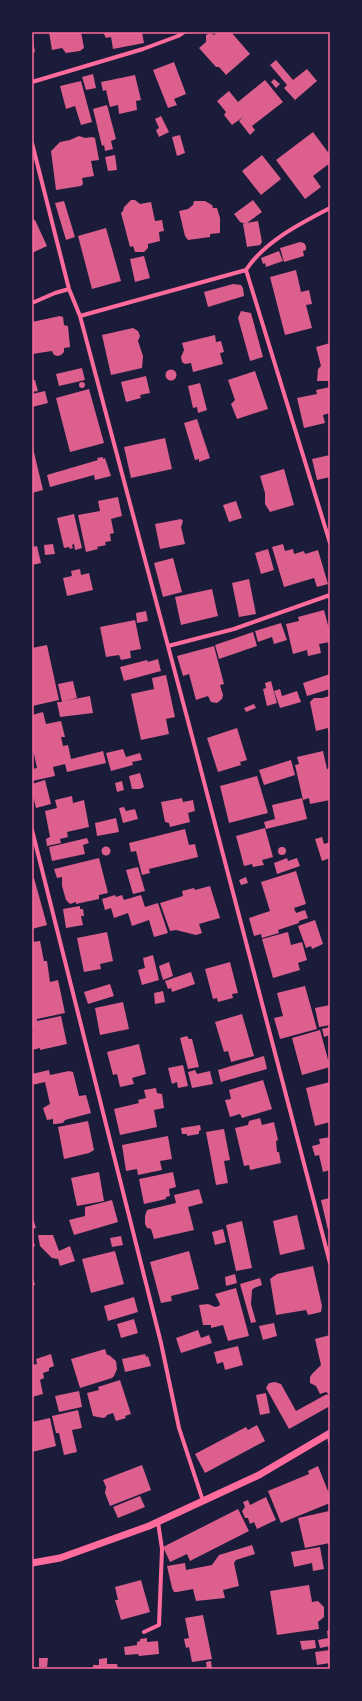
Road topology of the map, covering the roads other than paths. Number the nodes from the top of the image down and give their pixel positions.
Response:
1 (184, 32) edge
2 (32, 82) edge
3 (32, 143) edge
4 (330, 208) edge
5 (246, 270) junction
6 (69, 289) junction
7 (32, 304) edge
8 (80, 316) junction
9 (330, 543) edge
10 (330, 595) edge
11 (168, 646) junction
12 (32, 830) edge
13 (330, 1263) edge
14 (329, 1434) edge
15 (330, 1442) edge
16 (203, 1500) junction
17 (158, 1522) junction
18 (32, 1562) edge
19 (144, 1632) dead end

1 - 2 street
3 - 6 street
4 - 5 street
5 - 8 street
5 - 9 street
6 - 7 street
6 - 8 street
8 - 11 street
10 - 11 street
11 - 13 street
12 - 16 street
14 - 15 street
14 - 16 street
16 - 17 street
17 - 18 street
17 - 19 street

